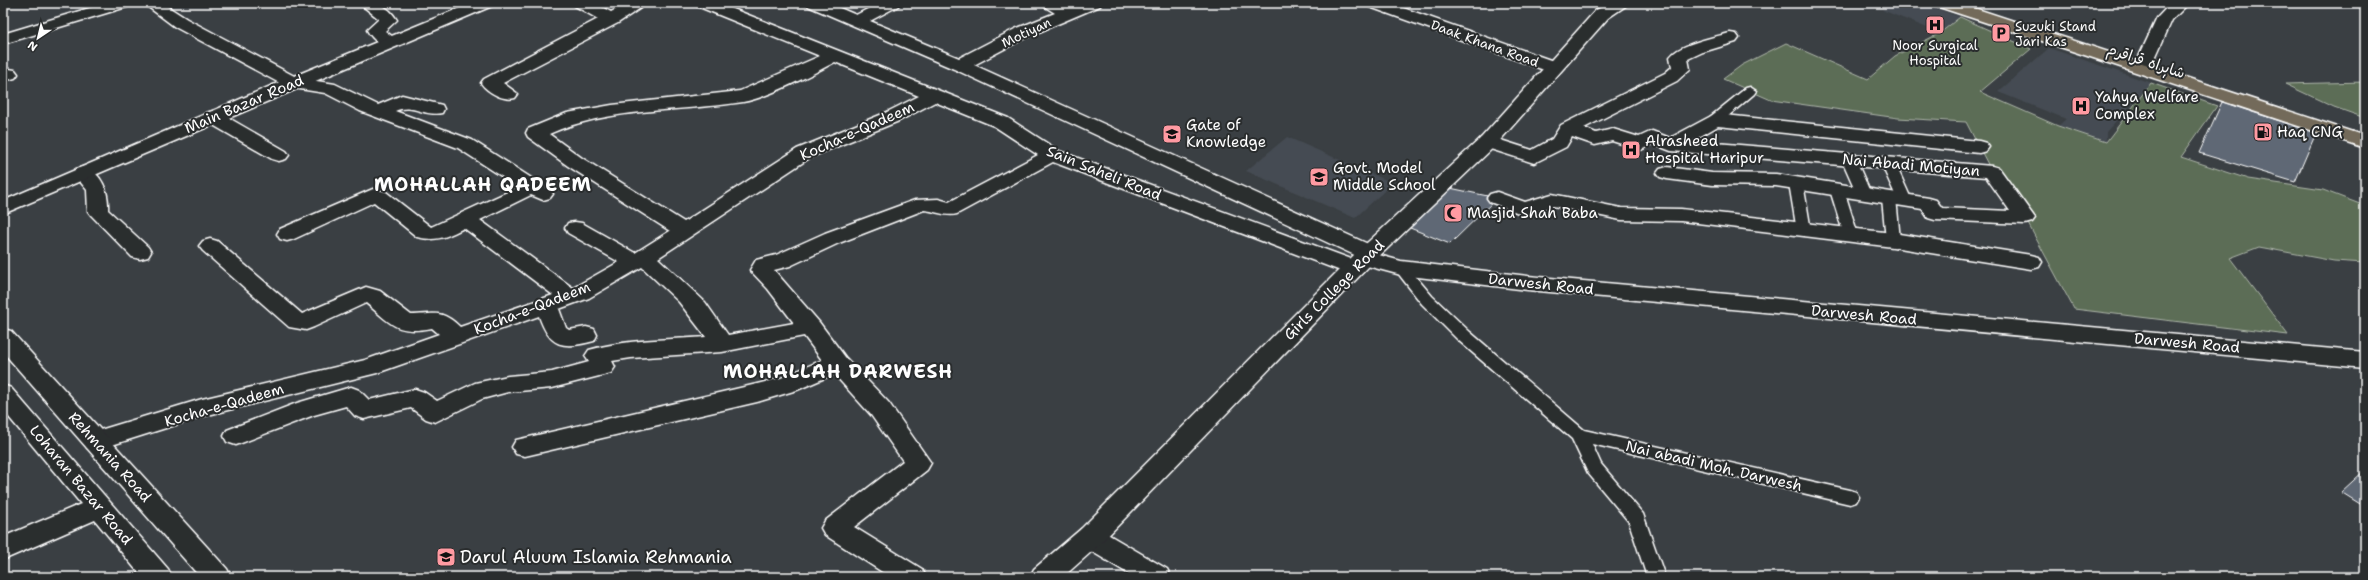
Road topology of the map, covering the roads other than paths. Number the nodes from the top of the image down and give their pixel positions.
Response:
1 (124, 3) edge
2 (151, 3) edge
3 (367, 3) edge
4 (486, 3) edge
5 (581, 3) edge
6 (640, 3) edge
7 (703, 3) edge
8 (892, 3) edge
9 (1047, 3) edge
10 (1094, 3) edge
11 (1373, 3) edge
12 (1622, 3) edge
13 (1942, 3) edge
14 (1973, 3) edge
15 (2181, 3) edge
16 (823, 4) edge
17 (1067, 13) junction
18 (612, 19) junction
19 (857, 21) junction
20 (1730, 38) dead end
21 (3, 39) edge
22 (391, 42) junction
23 (834, 56) junction
24 (2146, 61) junction
25 (960, 65) junction
26 (1553, 67) junction
27 (293, 83) junction
28 (1750, 91) dead end
29 (509, 94) dead end
30 (934, 96) junction
31 (435, 109) dead end
32 (379, 111) junction
33 (213, 117) junction
34 (1715, 120) junction
35 (1568, 129) junction
36 (2365, 134) edge
37 (1488, 142) junction
38 (2365, 142) edge
39 (1671, 145) junction
40 (1979, 148) dead end
41 (279, 155) dead end
42 (1052, 155) junction
43 (1849, 160) junction
44 (1888, 163) junction
45 (83, 173) junction
46 (1667, 173) dead end
47 (1796, 183) junction
48 (1837, 190) junction
49 (1864, 194) junction
50 (1497, 198) dead end
51 (1897, 199) junction
52 (3, 208) edge
53 (473, 225) dead end
54 (575, 228) dead end
55 (683, 230) junction
56 (1804, 232) junction
57 (287, 234) dead end
58 (1851, 235) junction
59 (1893, 240) junction
60 (210, 246) dead end
61 (140, 252) dead end
62 (640, 259) junction
63 (1363, 260) junction
64 (2031, 262) dead end
65 (1401, 268) junction
66 (570, 297) junction
67 (546, 304) junction
68 (811, 327) junction
69 (586, 335) dead end
70 (3, 337) edge
71 (456, 337) junction
72 (722, 344) junction
73 (2365, 360) edge
74 (837, 363) junction
75 (3, 394) edge
76 (1578, 435) junction
77 (236, 436) dead end
78 (96, 441) junction
79 (525, 447) dead end
80 (1850, 496) dead end
81 (99, 507) junction
82 (1090, 537) junction
83 (3, 549) edge
84 (158, 577) edge
85 (217, 577) edge
86 (912, 577) edge
87 (1044, 577) edge
88 (1157, 577) edge
89 (1656, 577) edge

1 - 21 street
2 - 27 street
3 - 22 street
4 - 22 street, Main Bazar Road
5 - 18 street
6 - 18 street
7 - 23 street, Sain Saheli Road
8 - 19 street
9 - 17 street
10 - 17 street, Motiyan
11 - 26 street, Daak Khana Road
12 - 26 street, Girls College Road
13 - 38 highway, شاہراہ قراقرم
14 - 24 highway, شاہراہ قراقرم
15 - 24 street
16 - 19 street
17 - 25 street, Motiyan
18 - 29 street
19 - 25 street
20 - 35 street
22 - 27 street, Main Bazar Road
23 - 30 street, Sain Saheli Road
23 - 55 street
24 - 36 highway, شاہراہ قراقرم
25 - 63 street
26 - 37 street, Girls College Road
27 - 32 street
27 - 33 street, Main Bazar Road
28 - 34 lane
30 - 42 street, Sain Saheli Road
30 - 55 street, Kocha-e-Qadeem
31 - 32 street
32 - 57 street
33 - 41 street
33 - 45 street, Main Bazar Road
34 - 39 street
34 - 40 street, Nai Abadi Motiyan
35 - 37 street
35 - 39 street, Nai Abadi Motiyan
37 - 63 street, Girls College Road
39 - 43 street, Nai Abadi Motiyan
42 - 63 street, Sain Saheli Road
42 - 68 street
43 - 44 street, Nai Abadi Motiyan
43 - 49 lane
44 - 51 lane
44 - 51 street, Nai Abadi Motiyan
45 - 52 street, Main Bazar Road
45 - 61 street
46 - 47 street, Nai Abadi Motiyan
47 - 48 street, Nai Abadi Motiyan
47 - 56 lane
48 - 49 street, Nai Abadi Motiyan
48 - 58 lane
49 - 51 street, Nai Abadi Motiyan
50 - 56 street
51 - 59 lane
53 - 66 street
54 - 62 street
55 - 62 street, Kocha-e-Qadeem
56 - 58 street
58 - 59 street
59 - 64 street
60 - 71 street
62 - 66 street, Kocha-e-Qadeem
62 - 72 street
63 - 65 street, Darwesh Road
63 - 82 street, Girls College Road
65 - 73 street, Darwesh Road
65 - 76 lane, Nai abadi Moh. Darwesh
66 - 67 street, Kocha-e-Qadeem
67 - 69 street
67 - 71 street, Kocha-e-Qadeem
68 - 72 street
68 - 74 street
70 - 78 street, Rehmania Road
71 - 78 street, Kocha-e-Qadeem
72 - 77 street
74 - 79 street
74 - 86 street
75 - 81 street, Loharan Bazar Road
76 - 80 lane, Nai abadi Moh. Darwesh
76 - 89 lane, Nai abadi Moh. Darwesh
78 - 85 street, Rehmania Road
81 - 83 street
81 - 84 street, Loharan Bazar Road
82 - 87 street, Girls College Road
82 - 88 street

